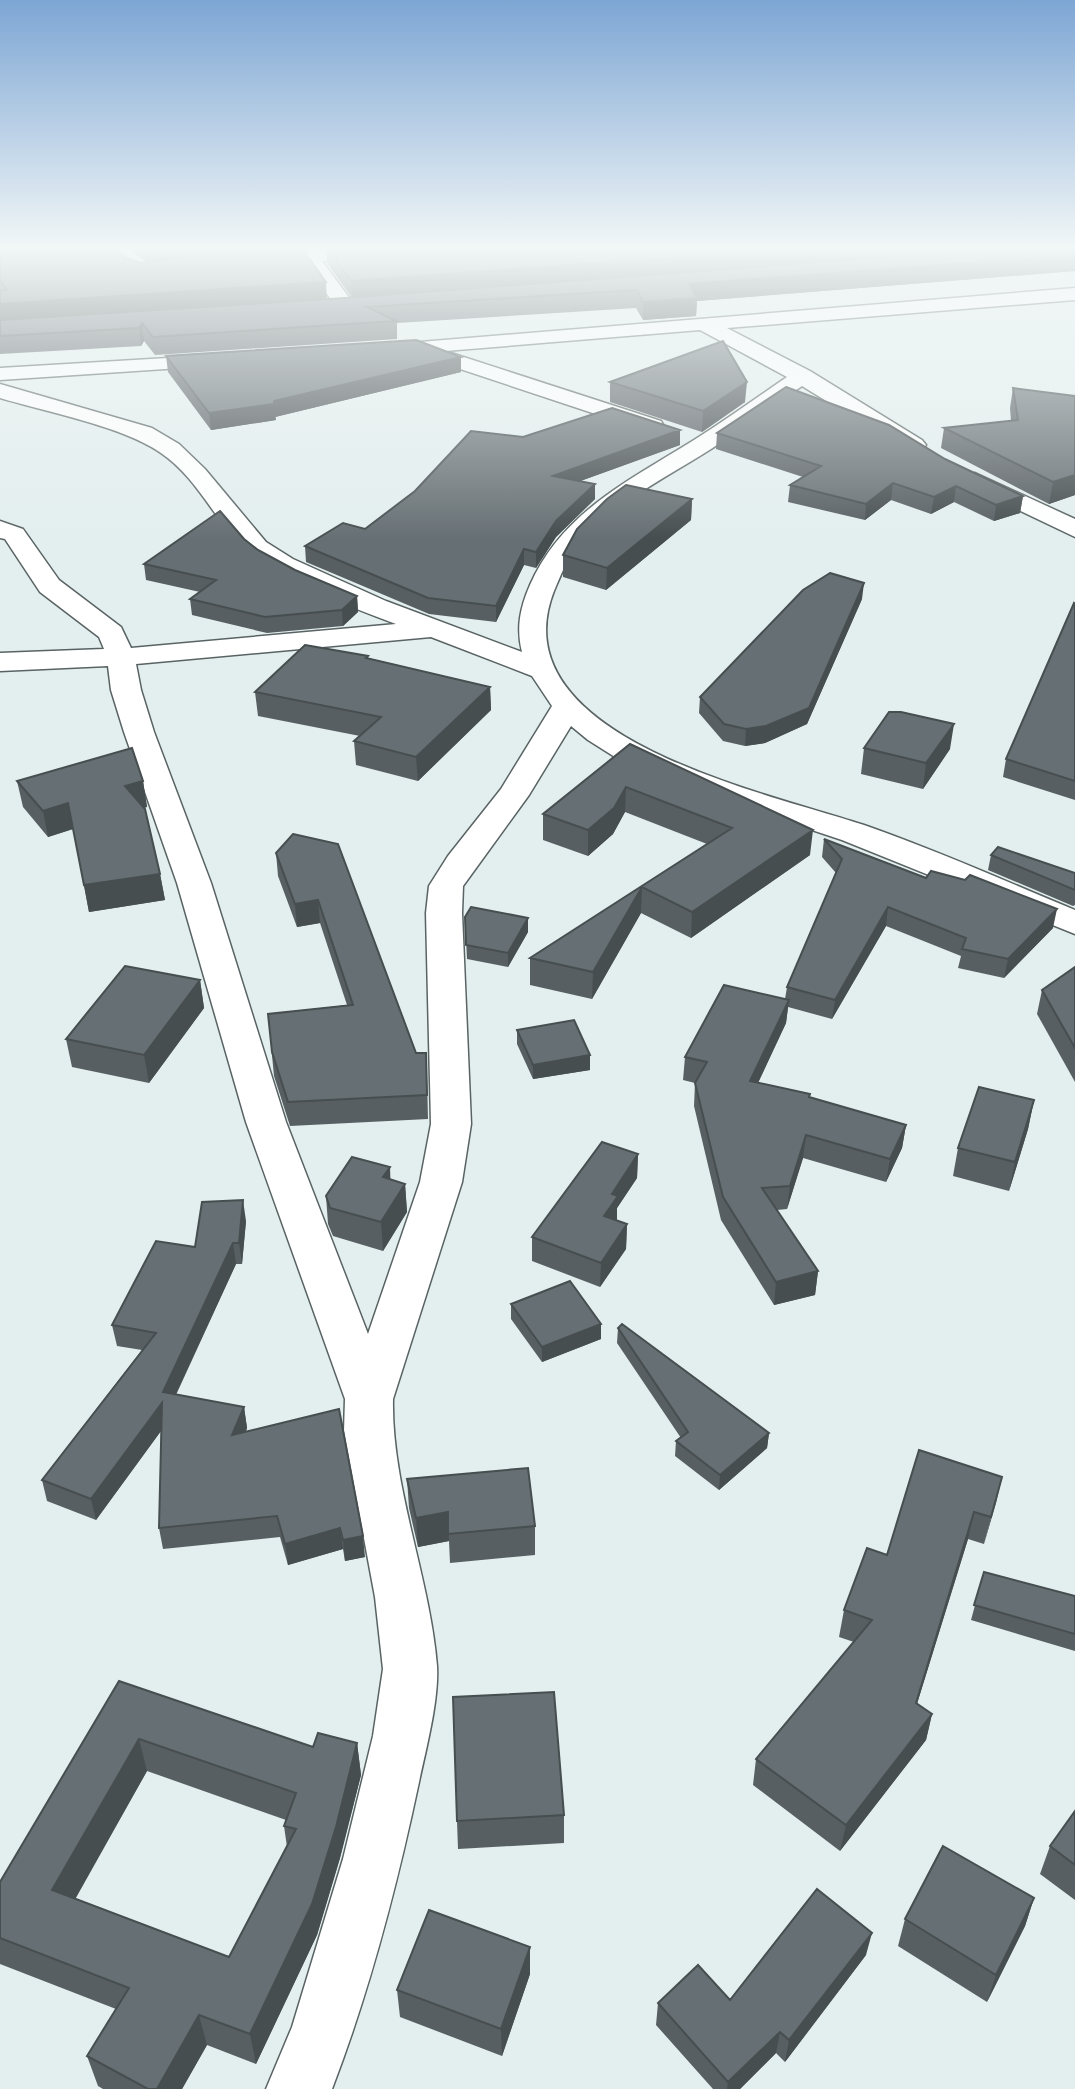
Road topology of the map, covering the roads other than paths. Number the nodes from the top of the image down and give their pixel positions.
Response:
1 (445, 344) edge
2 (743, 344) edge
3 (413, 347) junction
4 (357, 351) edge
5 (233, 360) edge
6 (0, 374) edge
7 (802, 376) junction
8 (0, 391) edge
9 (705, 443) junction
10 (929, 454) edge
11 (952, 468) edge
12 (0, 529) edge
13 (1075, 529) edge
14 (435, 629) junction
15 (121, 657) junction
16 (0, 662) edge
17 (555, 687) junction
18 (1075, 923) edge
19 (369, 1399) junction
20 (299, 2089) edge

1 - 3 street
2 - 7 street
3 - 4 street
3 - 9 street
5 - 6 street
7 - 9 street
7 - 10 street
8 - 14 street
9 - 17 street
11 - 13 street
12 - 15 street
14 - 15 street
14 - 17 street
15 - 16 street
15 - 19 street
17 - 18 street
17 - 19 street
19 - 20 street

